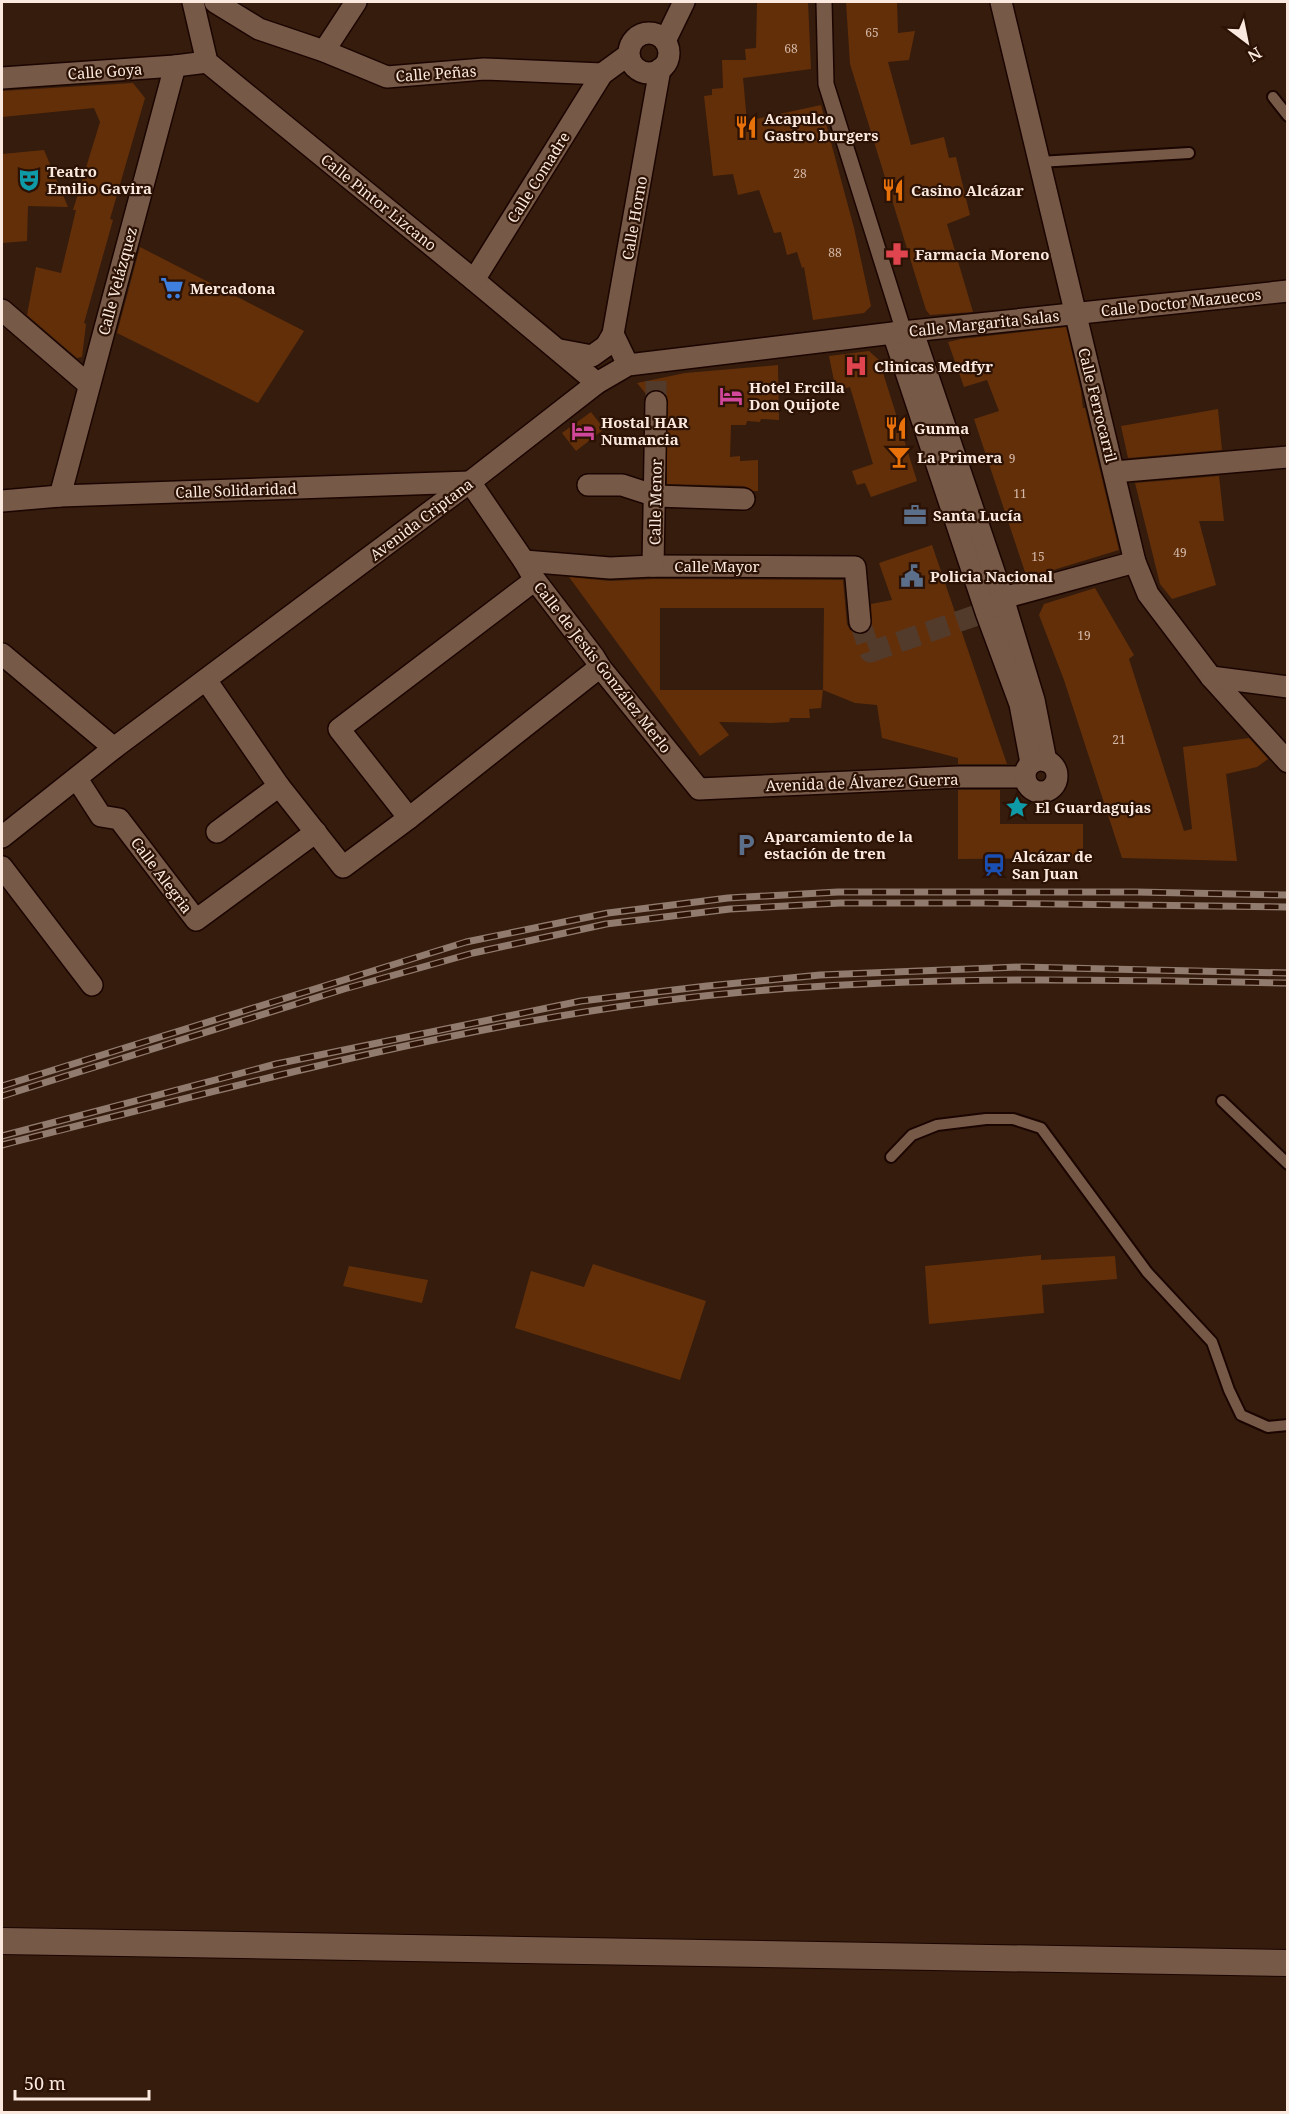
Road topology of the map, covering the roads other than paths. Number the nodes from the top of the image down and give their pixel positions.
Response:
1 (193, 2) edge
2 (215, 2) edge
3 (356, 2) edge
4 (676, 2) edge
5 (684, 2) edge
6 (824, 2) edge
7 (1001, 2) edge
8 (657, 37) junction
9 (324, 51) junction
10 (628, 55) junction
11 (207, 62) junction
12 (175, 66) junction
13 (660, 69) junction
14 (602, 74) junction
15 (2, 78) edge
16 (1273, 97) dead end
17 (1287, 116) edge
18 (1189, 153) dead end
19 (1039, 162) junction
20 (474, 280) junction
21 (1287, 291) edge
22 (2, 310) edge
23 (1075, 313) junction
24 (904, 332) junction
25 (613, 334) junction
26 (557, 350) junction
27 (628, 365) junction
28 (597, 383) junction
29 (89, 385) junction
30 (656, 402) tunnel mouth
31 (1287, 457) edge
32 (1114, 472) junction
33 (470, 482) junction
34 (588, 485) dead end
35 (60, 496) junction
36 (656, 496) junction
37 (744, 500) dead end
38 (2, 501) edge
39 (525, 561) junction
40 (1135, 562) junction
41 (653, 566) junction
42 (535, 580) junction
43 (1004, 598) junction
44 (986, 612) junction
45 (860, 622) tunnel mouth
46 (2, 654) edge
47 (600, 667) junction
48 (1211, 677) junction
49 (206, 680) junction
50 (1287, 687) edge
51 (114, 748) junction
52 (1287, 762) edge
53 (1034, 767) junction
54 (77, 779) junction
55 (279, 786) junction
56 (699, 789) joint
57 (409, 818) junction
58 (217, 832) dead end
59 (316, 832) junction
60 (2, 837) edge
61 (2, 867) edge
62 (92, 985) dead end
63 (1222, 1101) dead end
64 (891, 1157) dead end
65 (1287, 1164) edge
66 (1287, 1425) edge
67 (2, 1941) edge
68 (1287, 1964) edge

1 - 11 street
2 - 9 street, Calle Peñas
3 - 9 street
4 - 8 street
5 - 8 street
6 - 24 street
7 - 19 street, Calle Ferrocarril
8 - 10 street
8 - 13 street
9 - 14 street, Calle Peñas
10 - 13 street
10 - 14 street
11 - 12 street, Calle Goya
11 - 20 street, Calle Pintor Lizcano
12 - 15 street, Calle Goya
12 - 29 street, Calle Velázquez
13 - 25 street, Calle Horno
14 - 20 street, Calle Comadre
16 - 17 lane
18 - 19 lane
19 - 23 street, Calle Ferrocarril
20 - 26 street, Calle Pintor Lizcano
21 - 23 street, Calle Doctor Mazuecos
22 - 29 street
23 - 24 street, Calle Margarita Salas
23 - 32 street, Calle Ferrocarril
24 - 27 street, Avenida Criptana
24 - 43 street
24 - 44 street
25 - 26 street
25 - 27 street
26 - 28 street, Calle Pintor Lizcano
27 - 28 street, Avenida Criptana
28 - 33 street, Avenida Criptana
29 - 35 street, Calle Velázquez
30 - 36 street, Calle Menor
31 - 32 street
32 - 40 street, Calle Ferrocarril
33 - 35 street, Calle Solidaridad
33 - 39 street, Calle de Jesús González Merlo
33 - 49 street, Avenida Criptana
34 - 36 street
35 - 38 street, Calle Solidaridad
36 - 37 street
36 - 41 street, Calle Menor
39 - 41 street, Calle Mayor
39 - 42 street, Calle de Jesús González Merlo
40 - 43 street
40 - 48 street, Calle Ferrocarril
41 - 45 street, Calle Mayor
42 - 47 street, Calle de Jesús González Merlo
42 - 57 street
43 - 44 street
43 - 53 street
44 - 53 street
46 - 51 street
47 - 56 street, Calle de Jesús González Merlo
47 - 57 street
48 - 50 street
48 - 52 street, Calle Ferrocarril
49 - 51 street, Avenida Criptana
49 - 55 street
51 - 54 street, Avenida Criptana
53 - 56 street, Avenida de Álvarez Guerra
54 - 59 street, Calle Alegria
54 - 60 street, Avenida Criptana
55 - 58 street
55 - 59 street
57 - 59 street
61 - 62 street
63 - 65 lane
64 - 66 lane
67 - 68 street

